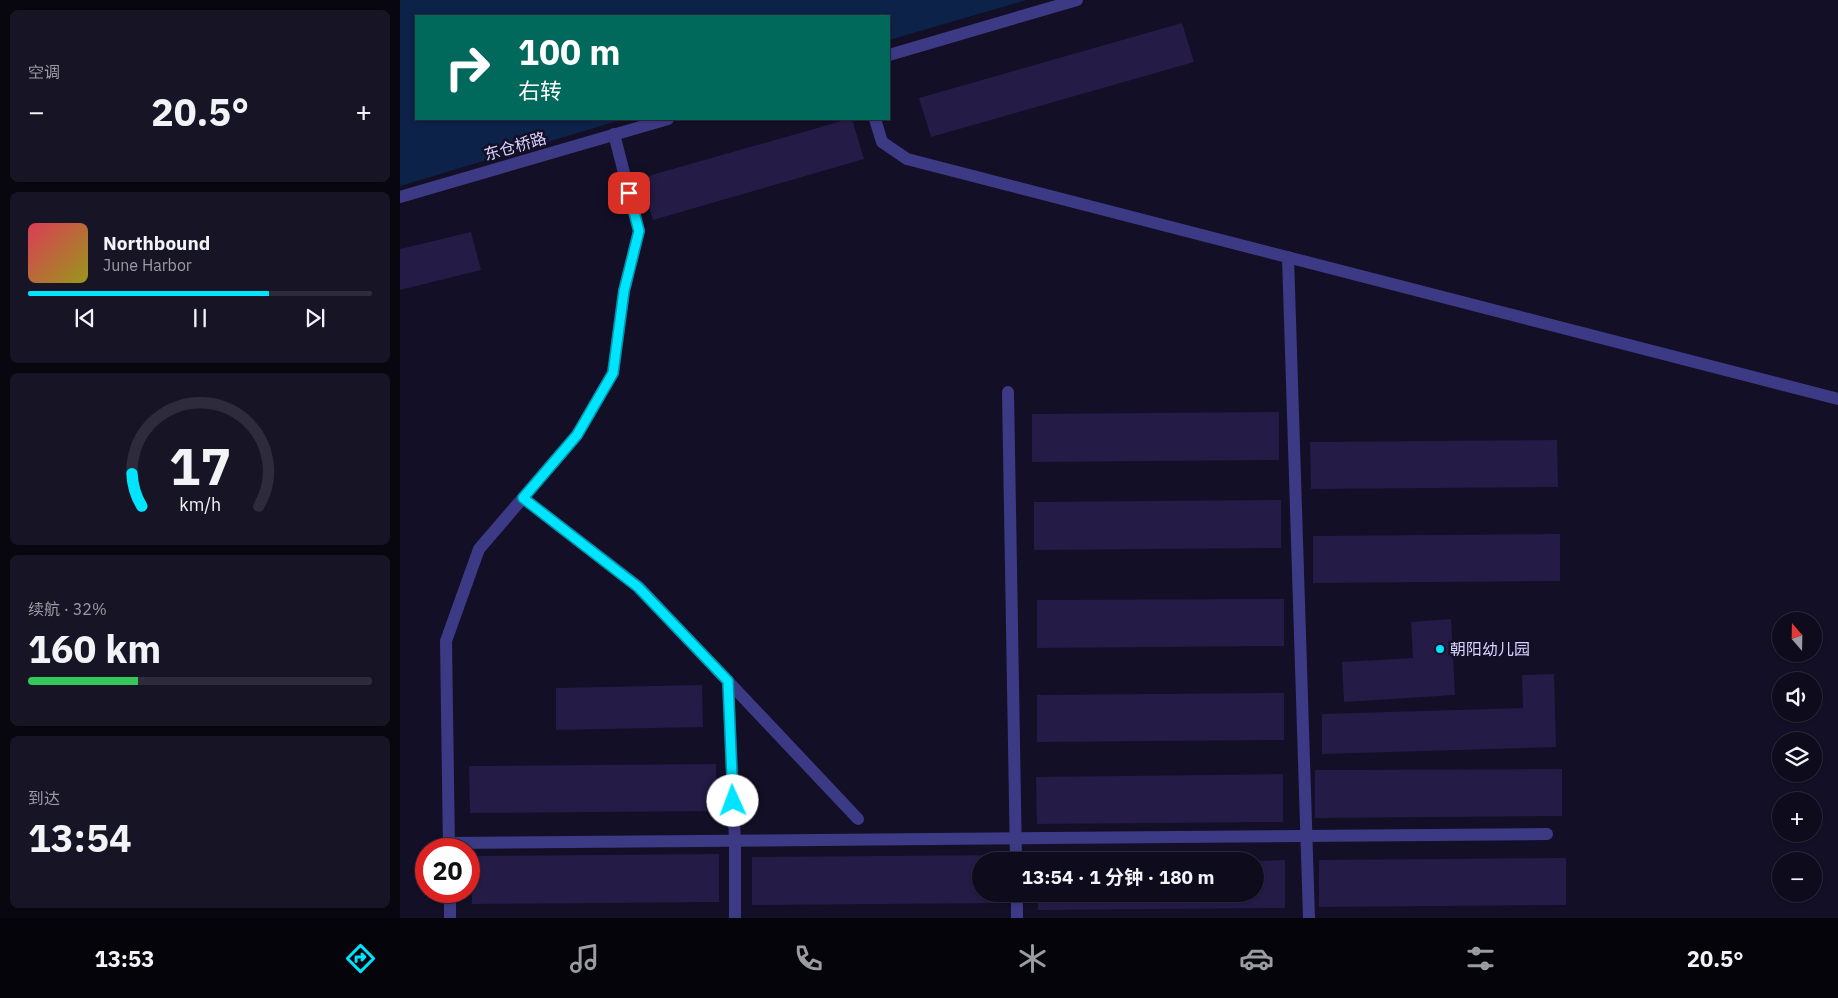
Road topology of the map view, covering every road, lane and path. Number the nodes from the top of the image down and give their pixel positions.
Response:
1 (1077, 0) edge
2 (890, 55) edge
3 (664, 120) edge
4 (875, 120) edge
5 (614, 134) junction
6 (400, 197) edge
7 (1288, 257) junction
8 (1008, 392) dead end
9 (1838, 399) edge
10 (523, 498) junction
11 (728, 681) junction
12 (858, 819) dead end
13 (1547, 834) dead end
14 (1306, 836) junction
15 (449, 838) edge
16 (1016, 839) junction
17 (735, 841) junction
18 (480, 845) edge
19 (1016, 852) edge
20 (1017, 902) edge
21 (450, 903) edge
22 (450, 918) edge
23 (735, 918) edge
24 (1017, 918) edge
25 (1309, 918) edge

1 - 2 lane
3 - 5 lane, 东仓桥路
4 - 7 lane
5 - 6 lane, 东仓桥路
5 - 10 lane
7 - 9 lane
7 - 14 lane
8 - 16 lane
10 - 11 lane
10 - 15 lane
11 - 12 lane
11 - 17 lane
13 - 14 lane
14 - 16 lane
14 - 25 lane
16 - 17 lane
16 - 19 lane
17 - 18 lane
17 - 23 lane
20 - 24 lane
21 - 22 lane

